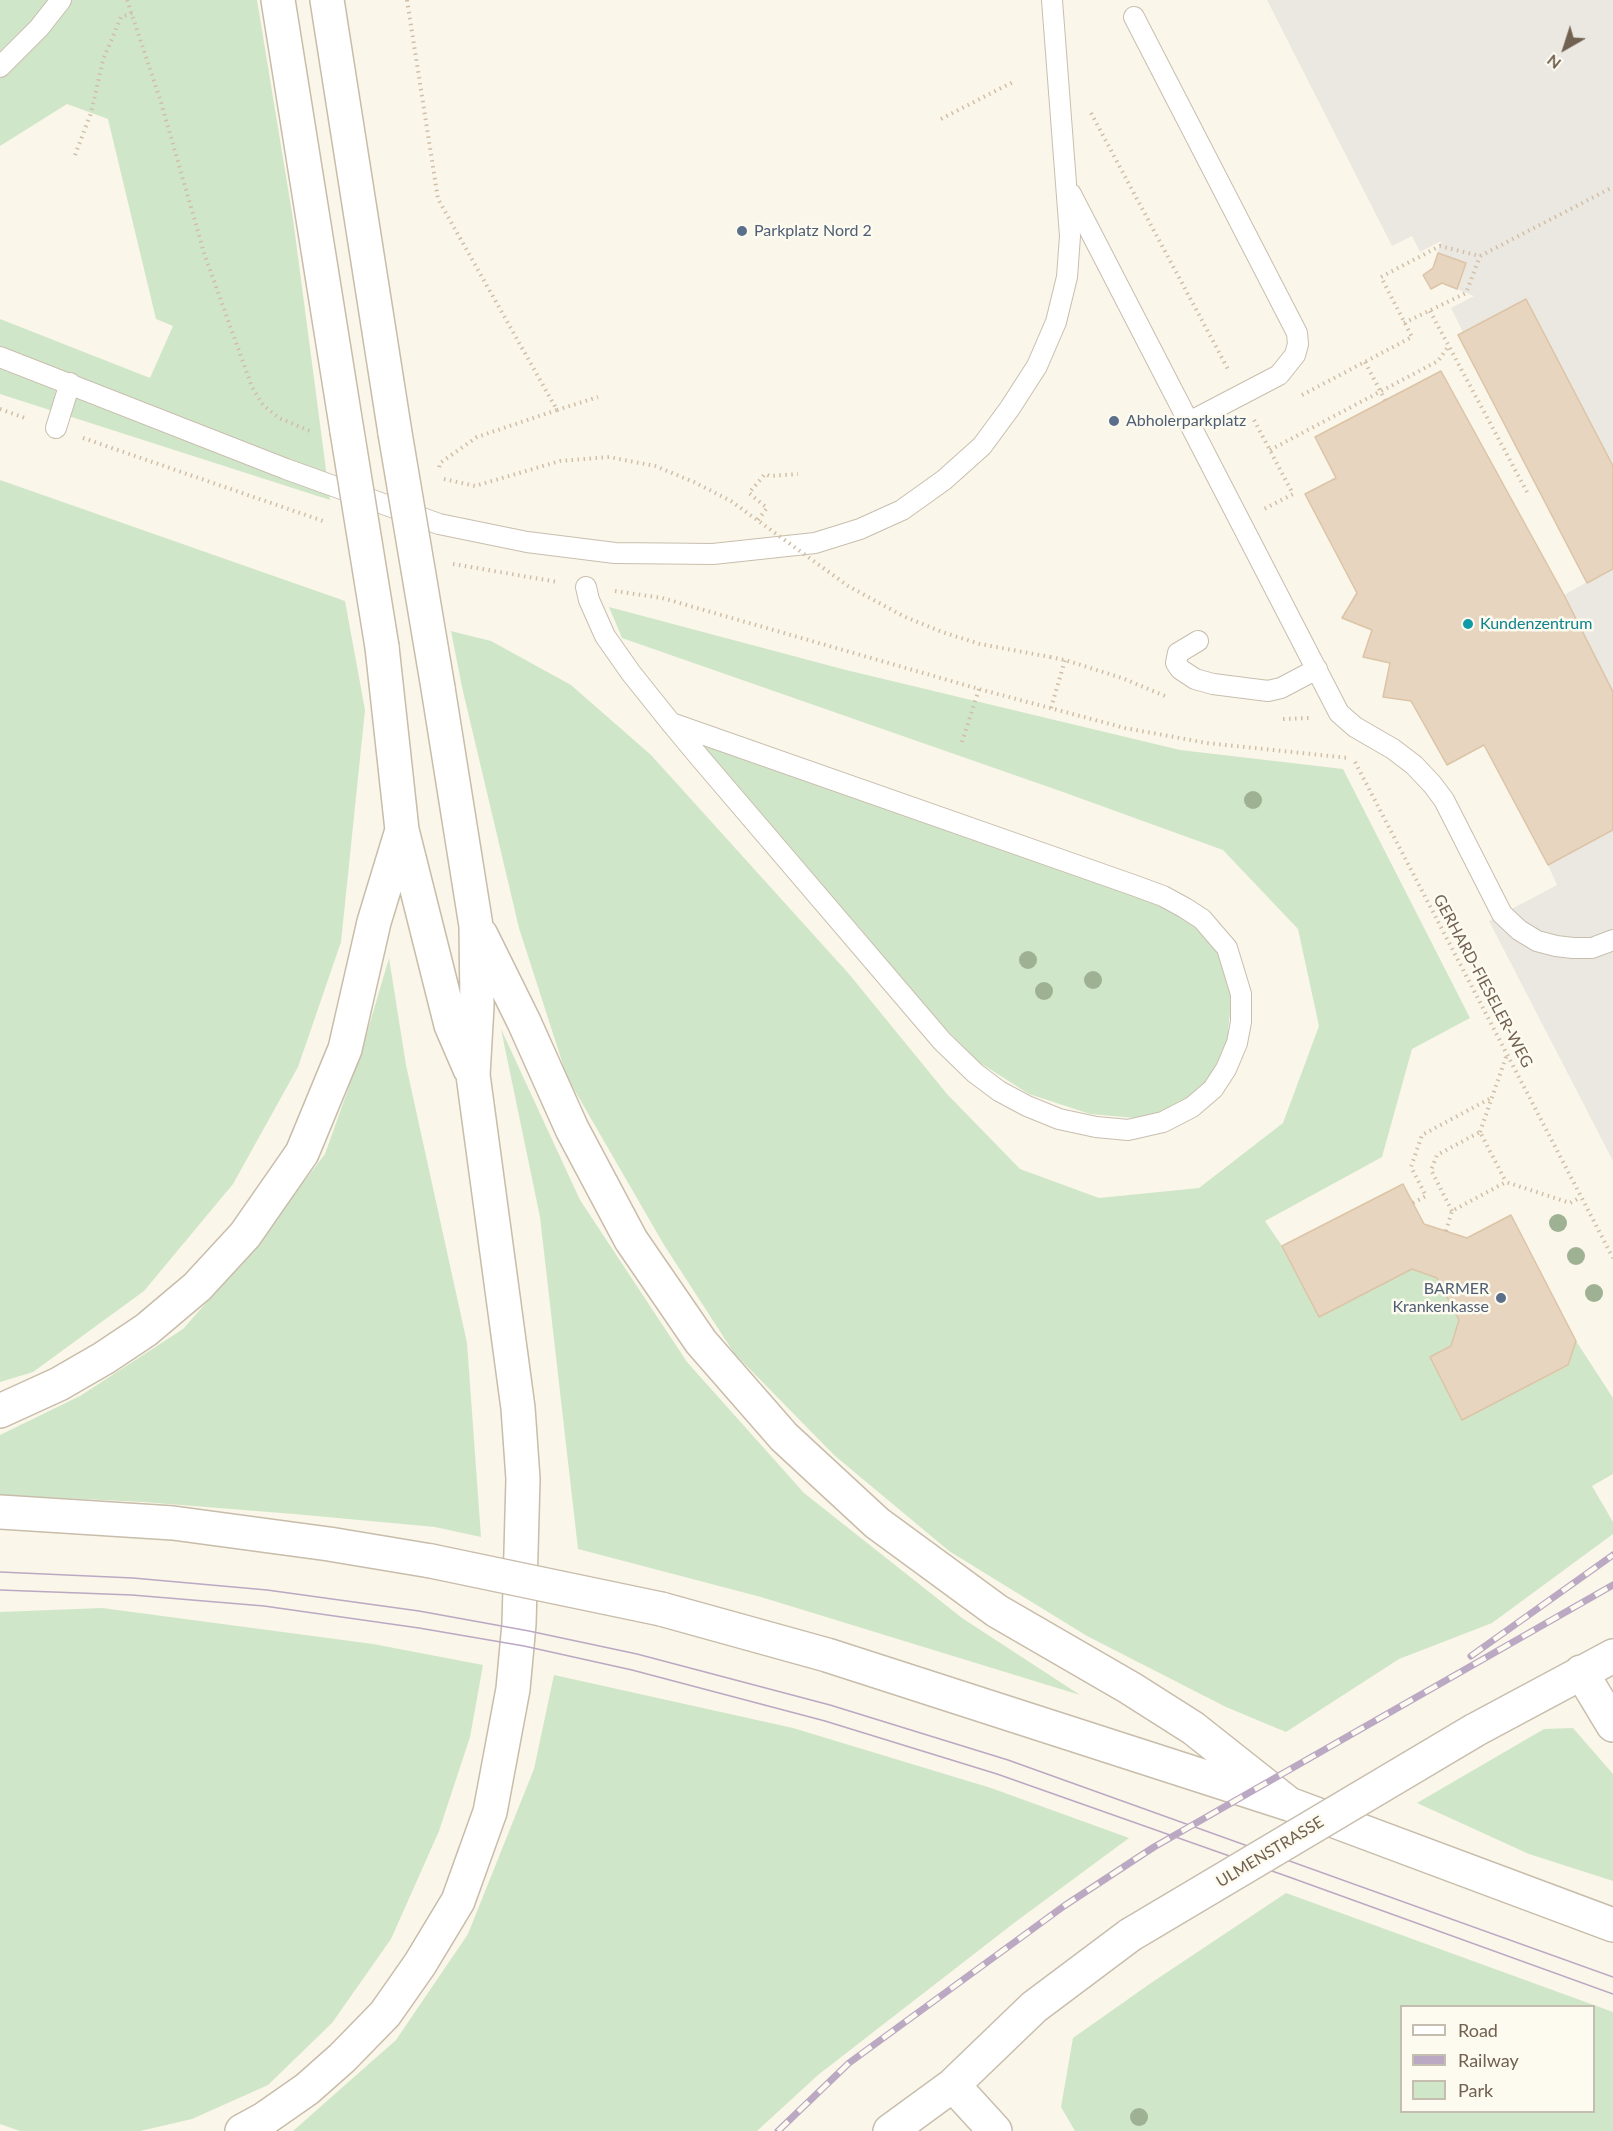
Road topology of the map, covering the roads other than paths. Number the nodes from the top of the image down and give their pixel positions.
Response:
1 (61, 0) edge
2 (278, 0) edge
3 (327, 0) edge
4 (1052, 0) edge
5 (1134, 17) dead end
6 (0, 67) edge
7 (1067, 186) junction
8 (0, 357) edge
9 (70, 383) junction
10 (1189, 422) junction
11 (56, 428) road end
12 (586, 587) road end
13 (1198, 641) dead end
14 (1317, 669) junction
15 (671, 723) junction
16 (402, 830) junction
17 (476, 926) junction
18 (1613, 940) edge
19 (473, 1075) junction
20 (0, 1411) edge
21 (3, 1514) edge
22 (1613, 1656) edge
23 (1581, 1672) junction
24 (1613, 1725) edge
25 (1289, 1803) junction
26 (1613, 1924) edge
27 (952, 2085) junction
28 (242, 2131) edge
29 (891, 2131) edge
30 (995, 2131) edge

1 - 6 lane
2 - 16 main road, bridge
3 - 17 main road, bridge
4 - 7 lane
5 - 10 lane
7 - 9 lane
7 - 10 lane
8 - 9 lane
9 - 11 lane
10 - 14 lane
12 - 15 lane
13 - 14 lane
14 - 18 lane
15 - 15 lane
16 - 19 main road
16 - 20 main road
17 - 19 main road
17 - 25 main road
19 - 28 main road
21 - 25 main road, bridge
22 - 23 main road, ULMENSTRASSE
23 - 24 main road
23 - 27 main road, ULMENSTRASSE, bridge
25 - 26 main road
27 - 29 main road, ULMENSTRASSE
27 - 30 main road

